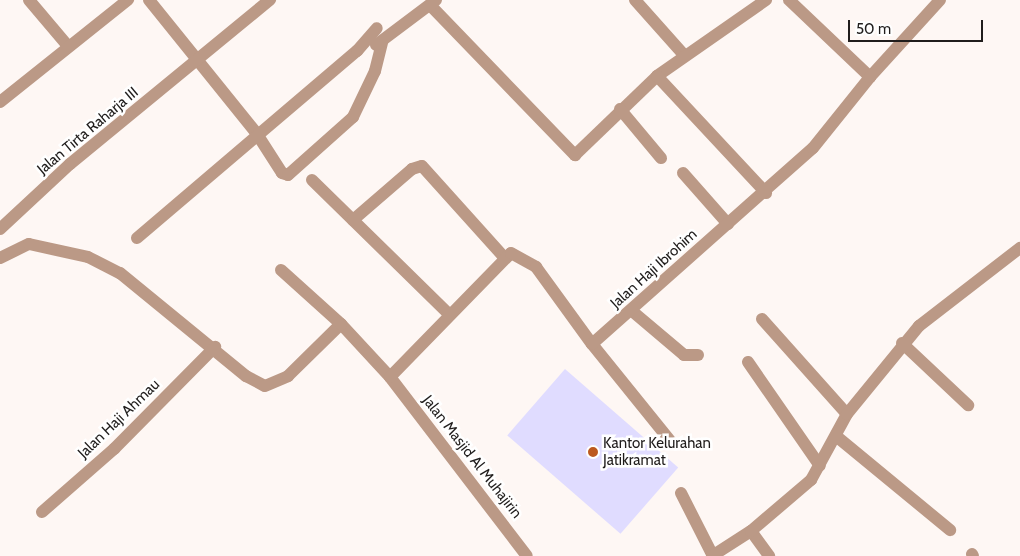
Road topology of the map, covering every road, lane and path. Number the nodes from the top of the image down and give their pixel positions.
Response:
1 (29, 0) edge
2 (128, 0) edge
3 (149, 0) edge
4 (270, 0) edge
5 (635, 0) edge
6 (766, 0) edge
7 (789, 0) edge
8 (940, 0) edge
9 (433, 2) edge
10 (377, 28) dead end
11 (382, 42) junction
12 (68, 46) junction
13 (357, 51) junction
14 (684, 55) junction
15 (199, 60) junction
16 (657, 76) junction
17 (870, 76) junction
18 (1, 98) edge
19 (620, 109) junction
20 (257, 134) junction
21 (661, 158) dead end
22 (683, 173) dead end
23 (312, 180) dead end
24 (766, 193) junction
25 (353, 220) junction
26 (728, 224) junction
27 (0, 229) edge
28 (137, 238) dead end
29 (1020, 248) edge
30 (503, 256) junction
31 (0, 258) edge
32 (281, 270) dead end
33 (632, 311) junction
34 (448, 313) junction
35 (762, 319) dead end
36 (341, 324) junction
37 (902, 343) junction
38 (592, 344) junction
39 (215, 347) junction
40 (698, 355) dead end
41 (748, 362) dead end
42 (390, 377) junction
43 (968, 404) dead end
44 (847, 414) junction
45 (836, 436) junction
46 (672, 442) dead end
47 (820, 466) junction
48 (681, 493) dead end
49 (42, 512) dead end
50 (950, 530) dead end
51 (751, 531) junction
52 (527, 556) edge
53 (712, 556) edge
54 (769, 556) edge

1 - 12 street
2 - 12 street
3 - 15 street
4 - 15 street, Jalan Tirta Raharja III
5 - 14 street
6 - 14 street
7 - 17 street
8 - 17 street, Jalan Haji Ibrohim
9 - 11 street
9 - 19 street
10 - 13 street
11 - 13 street
11 - 20 street
12 - 18 street
13 - 20 street
14 - 16 street
15 - 20 street
15 - 27 street, Jalan Tirta Raharja III
16 - 19 street
16 - 24 street
17 - 24 street, Jalan Haji Ibrohim
19 - 21 street
20 - 28 street
22 - 26 street
23 - 25 street
24 - 26 street, Jalan Haji Ibrohim
25 - 30 street
25 - 34 street
26 - 33 street, Jalan Haji Ibrohim
29 - 37 street
30 - 34 street
30 - 38 street
31 - 39 street
32 - 36 street, Jalan Masjid Al Muhajirin
33 - 38 street, Jalan Haji Ibrohim
33 - 40 street
34 - 42 street
35 - 44 street
36 - 39 street
36 - 42 street, Jalan Masjid Al Muhajirin
37 - 43 street
37 - 44 street
38 - 46 street
39 - 49 street, Jalan Haji Ahmau
41 - 47 street
42 - 52 street, Jalan Masjid Al Muhajirin
44 - 45 street
45 - 47 street
45 - 50 street
47 - 51 street
48 - 53 street
51 - 53 street
51 - 54 street

